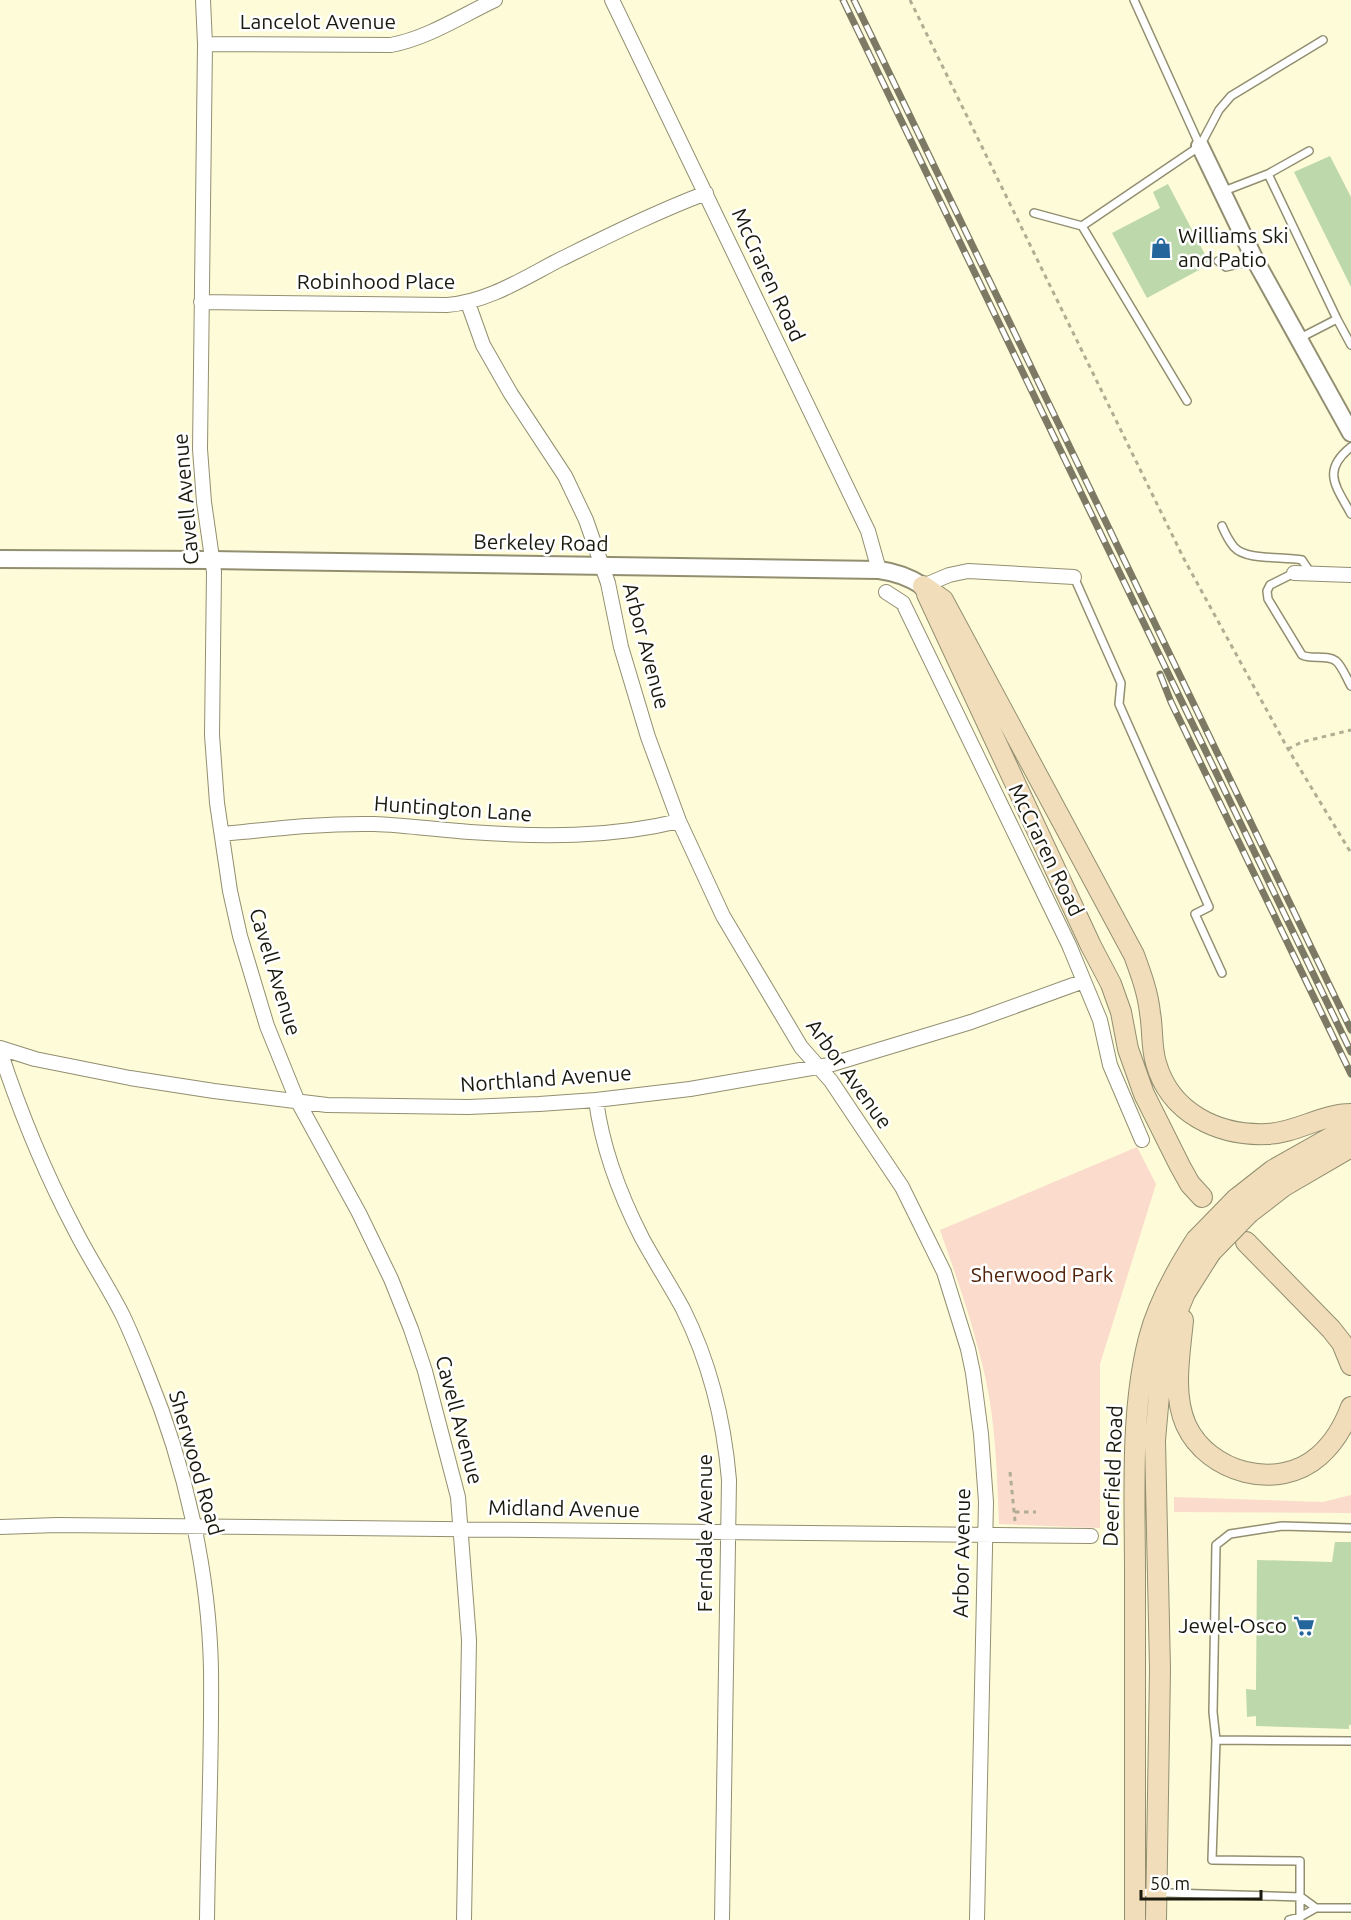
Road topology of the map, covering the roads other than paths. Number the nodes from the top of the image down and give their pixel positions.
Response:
1 (203, 0) edge
2 (495, 0) edge
3 (612, 0) edge
4 (1134, 0) edge
5 (1323, 40) dead end
6 (205, 44) junction
7 (1200, 146) junction
8 (1309, 151) dead end
9 (1268, 174) junction
10 (706, 193) junction
11 (1221, 193) junction
12 (1034, 213) dead end
13 (1082, 226) junction
14 (1218, 261) dead end
15 (1255, 261) junction
16 (201, 302) junction
17 (468, 303) junction
18 (1337, 319) junction
19 (1298, 339) junction
20 (1351, 345) edge
21 (1187, 401) dead end
22 (1349, 423) edge
23 (1351, 447) edge
24 (1351, 514) edge
25 (1222, 526) dead end
26 (0, 559) edge
27 (212, 560) junction
28 (602, 566) junction
29 (879, 570) junction
30 (1310, 572) junction
31 (1294, 573) joint
32 (1351, 575) edge
33 (1074, 577) joint
34 (923, 586) junction
35 (886, 591) dead end
36 (1351, 686) edge
37 (679, 821) junction
38 (223, 834) junction
39 (1222, 973) dead end
40 (1084, 981) junction
41 (0, 1050) edge
42 (816, 1065) junction
43 (297, 1100) junction
44 (596, 1100) junction
45 (1347, 1126) edge
46 (1142, 1140) dead end
47 (1202, 1197) dead end
48 (1246, 1242) dead end
49 (1204, 1246) junction
50 (1185, 1293) junction
51 (1351, 1365) edge
52 (1351, 1407) edge
53 (193, 1526) junction
54 (0, 1527) edge
55 (462, 1528) junction
56 (1351, 1528) edge
57 (728, 1532) junction
58 (985, 1534) junction
59 (1091, 1536) dead end
60 (1135, 1543) junction
61 (1157, 1545) junction
62 (1216, 1740) junction
63 (1351, 1741) edge
64 (1157, 1891) junction
65 (1135, 1892) junction
66 (1301, 1897) junction
67 (1316, 1908) junction
68 (1351, 1908) edge
69 (1300, 1919) edge
70 (207, 1920) edge
71 (464, 1920) edge
72 (722, 1920) edge
73 (977, 1920) edge
74 (1135, 1920) edge
75 (1156, 1920) edge
76 (1289, 1920) edge

1 - 6 street, Cavell Avenue
2 - 6 street, Lancelot Avenue
3 - 10 street, McCraren Road
4 - 7 lane
5 - 7 lane
6 - 16 street, Cavell Avenue
7 - 11 street
7 - 13 lane
8 - 9 lane
9 - 11 lane
9 - 18 lane
10 - 17 street, Robinhood Place
10 - 29 street, McCraren Road
11 - 15 street
12 - 13 lane
13 - 21 lane
14 - 15 lane
15 - 19 street
16 - 17 street, Robinhood Place
16 - 27 street, Cavell Avenue
17 - 28 street, Arbor Avenue
18 - 19 lane
18 - 20 lane
19 - 22 street
23 - 24 lane
25 - 30 lane
26 - 27 street, Berkeley Road
27 - 28 street, Berkeley Road
27 - 38 street, Cavell Avenue
28 - 29 street, Berkeley Road
28 - 37 street, Arbor Avenue
29 - 34 street, Berkeley Road
30 - 31 street
30 - 32 street
31 - 36 lane
33 - 34 street
33 - 39 lane
34 - 45 main road
34 - 47 main road
35 - 40 street, McCraren Road
37 - 38 street, Huntington Lane
37 - 42 street, Arbor Avenue
38 - 43 street, Cavell Avenue
40 - 42 street, Northland Avenue
40 - 46 street, McCraren Road
41 - 43 street, Northland Avenue
41 - 53 street, Sherwood Road
42 - 44 street, Northland Avenue
42 - 58 street, Arbor Avenue
43 - 44 street, Northland Avenue
43 - 55 street, Cavell Avenue
44 - 57 street, Ferndale Avenue
45 - 49 main road, Deerfield Road, bridge
48 - 51 main road
49 - 50 main road, Deerfield Road
49 - 60 main road, Deerfield Road
50 - 52 main road
50 - 61 main road, Deerfield Road
53 - 54 street, Midland Avenue
53 - 55 street, Midland Avenue
53 - 70 street, Sherwood Road
55 - 57 street, Midland Avenue
55 - 71 street, Cavell Avenue
56 - 62 lane
57 - 58 street, Midland Avenue
57 - 72 street, Ferndale Avenue
58 - 59 street, Midland Avenue
58 - 73 street, Arbor Avenue
60 - 61 lane
60 - 65 main road, Deerfield Road
61 - 64 main road, Deerfield Road
62 - 63 lane
62 - 66 lane
64 - 65 lane
64 - 66 lane
64 - 75 main road, Deerfield Road
65 - 74 main road, Deerfield Road
66 - 67 lane
66 - 69 lane
67 - 68 lane
67 - 69 lane
69 - 76 lane

